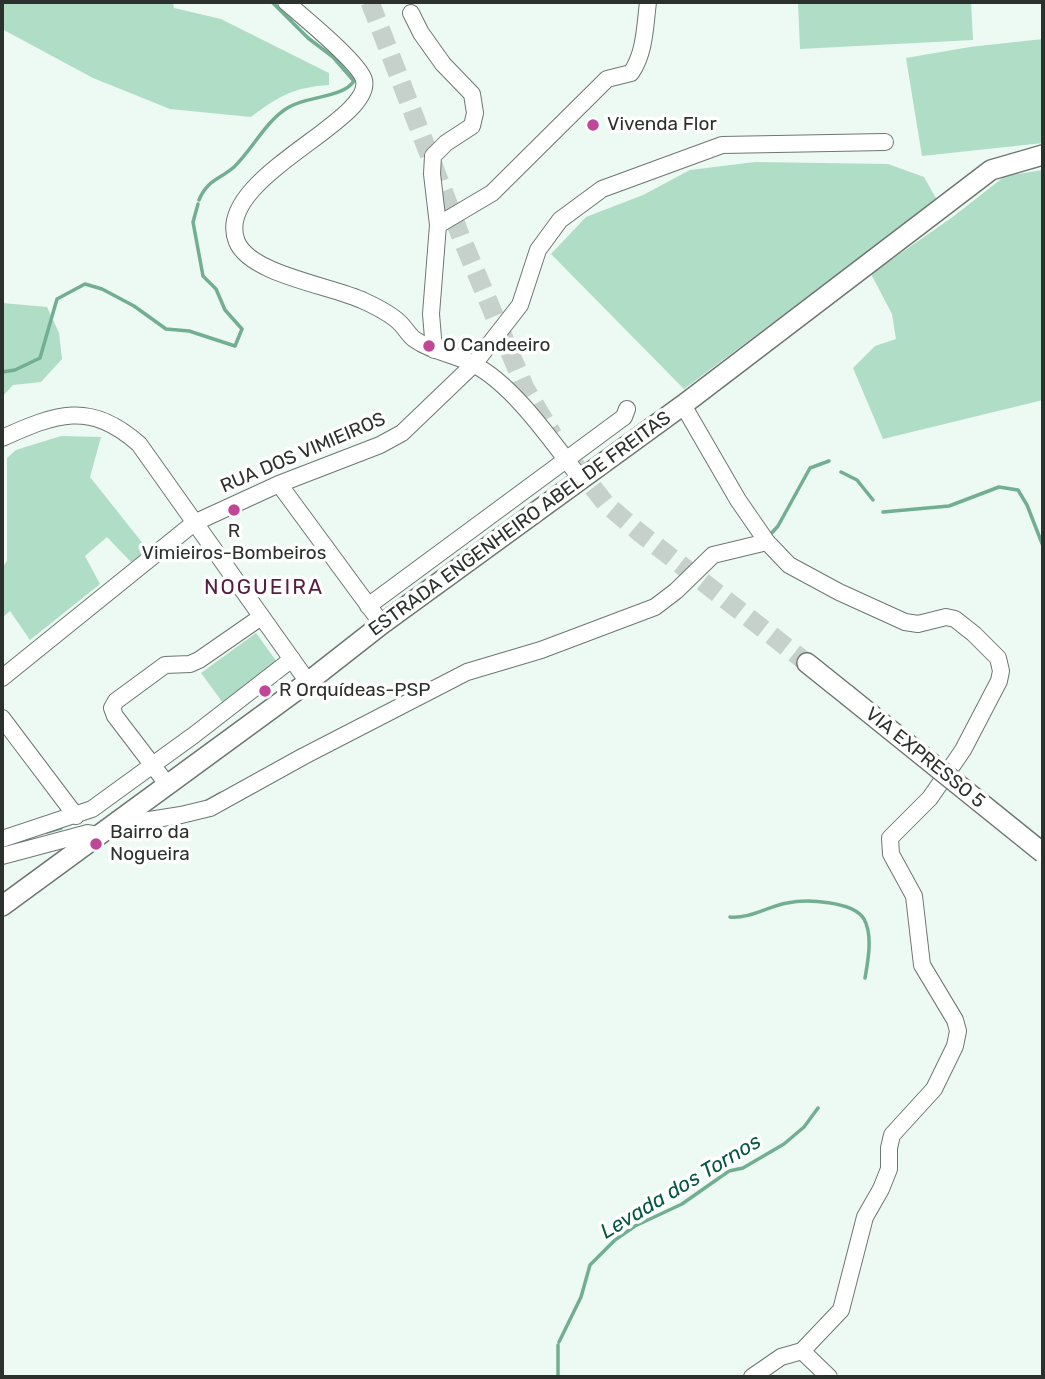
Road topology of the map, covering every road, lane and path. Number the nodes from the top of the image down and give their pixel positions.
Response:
1 (286, 2) edge
2 (648, 2) edge
3 (411, 13) dead end
4 (885, 142) dead end
5 (1043, 155) edge
6 (438, 225) junction
7 (434, 350) junction
8 (474, 364) junction
9 (683, 405) junction
10 (627, 409) dead end
11 (2, 438) edge
12 (566, 459) junction
13 (582, 479) junction
14 (279, 484) junction
15 (194, 523) junction
16 (767, 542) junction
17 (368, 606) junction
18 (261, 617) junction
19 (382, 624) junction
20 (292, 659) junction
21 (807, 663) tunnel mouth
22 (2, 678) edge
23 (308, 682) junction
24 (2, 718) edge
25 (153, 765) junction
26 (167, 784) junction
27 (76, 816) junction
28 (120, 820) junction
29 (99, 835) junction
30 (2, 839) edge
31 (1043, 853) edge
32 (2, 856) edge
33 (2, 906) edge
34 (802, 1351) junction
35 (752, 1377) edge
36 (829, 1377) edge

1 - 7 street
2 - 6 street
3 - 6 street
4 - 8 street, RUA DOS VIMIEIROS
5 - 9 main road, ESTRADA ENGENHEIRO ABEL DE FREITAS
6 - 7 street
7 - 8 street
8 - 12 street
8 - 14 street, RUA DOS VIMIEIROS
9 - 13 main road, ESTRADA ENGENHEIRO ABEL DE FREITAS
9 - 16 street
10 - 12 street
11 - 15 street
12 - 13 street
12 - 17 street
13 - 19 main road, ESTRADA ENGENHEIRO ABEL DE FREITAS
14 - 15 street, RUA DOS VIMIEIROS
14 - 17 street
15 - 18 street
15 - 22 street, RUA DOS VIMIEIROS
16 - 28 street
16 - 34 street
17 - 19 street
18 - 20 street
18 - 25 street
19 - 23 main road, ESTRADA ENGENHEIRO ABEL DE FREITAS
20 - 23 street
20 - 25 street
21 - 31 main road, VIA EXPRESSO 5, bridge
23 - 26 main road, ESTRADA ENGENHEIRO ABEL DE FREITAS
24 - 27 street
25 - 26 street
25 - 27 street
26 - 28 main road, ESTRADA ENGENHEIRO ABEL DE FREITAS
27 - 30 street
28 - 29 main road, ESTRADA ENGENHEIRO ABEL DE FREITAS
29 - 32 street
29 - 33 main road, ESTRADA ENGENHEIRO ABEL DE FREITAS
34 - 35 street
34 - 36 street

